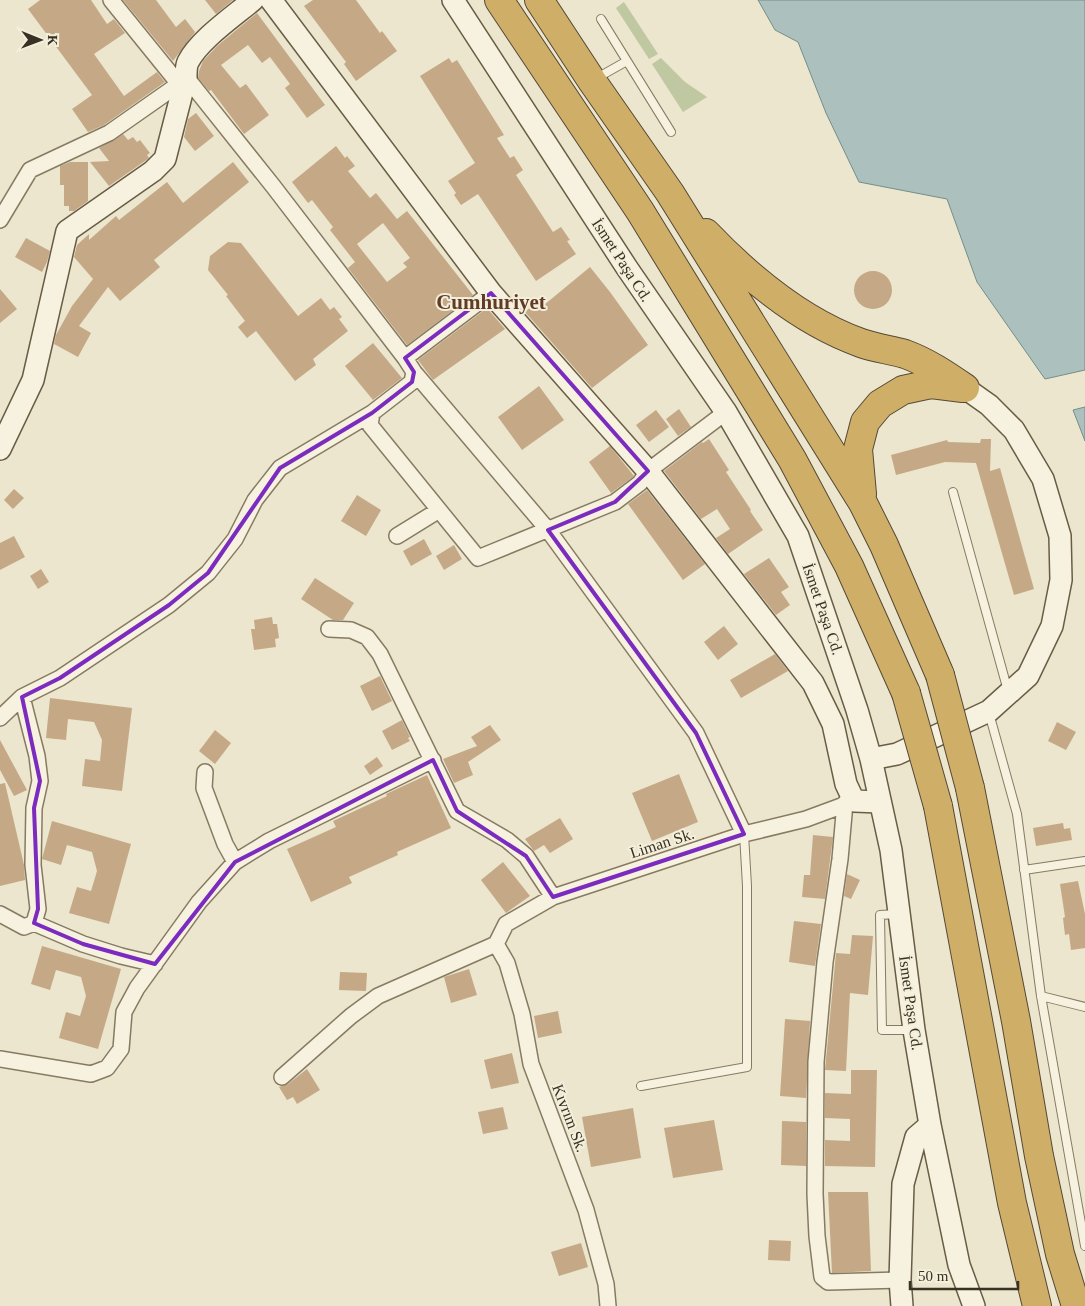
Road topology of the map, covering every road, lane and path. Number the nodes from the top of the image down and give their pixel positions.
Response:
1 (111, 0) edge
2 (252, 0) edge
3 (271, 0) edge
4 (453, 0) edge
5 (499, 0) edge
6 (539, 0) edge
7 (601, 19) dead end
8 (627, 61) junction
9 (182, 81) junction
10 (592, 81) junction
11 (671, 132) dead end
12 (670, 194) junction
13 (0, 220) edge
14 (491, 293) junction
15 (405, 358) junction
16 (414, 372) junction
17 (965, 388) junction
18 (726, 412) junction
19 (372, 413) junction
20 (0, 450) edge
21 (648, 470) junction
22 (953, 492) dead end
23 (863, 503) junction
24 (439, 510) junction
25 (548, 530) junction
26 (397, 536) dead end
27 (329, 628) dead end
28 (1008, 693) junction
29 (22, 697) junction
30 (989, 711) junction
31 (0, 718) edge
32 (871, 759) junction
33 (432, 760) junction
34 (206, 772) dead end
35 (850, 802) junction
36 (880, 802) junction
37 (744, 834) junction
38 (1085, 861) edge
39 (235, 862) junction
40 (1024, 870) junction
41 (553, 897) junction
42 (0, 914) edge
43 (899, 914) junction
44 (34, 923) junction
45 (496, 944) junction
46 (155, 964) junction
47 (1041, 996) junction
48 (1085, 1007) edge
49 (914, 1030) junction
50 (0, 1059) edge
51 (282, 1078) dead end
52 (641, 1086) dead end
53 (930, 1125) junction
54 (1085, 1246) edge
55 (900, 1280) junction
56 (608, 1306) edge
57 (902, 1306) edge
58 (974, 1306) edge
59 (1038, 1306) edge
60 (1076, 1306) edge

1 - 9 street
2 - 9 street
3 - 14 street
4 - 18 street, İsmet Paşa Cd.
5 - 59 highway, bridge
6 - 10 highway
7 - 8 lane
8 - 10 lane
8 - 11 lane
9 - 13 street
9 - 15 street
9 - 20 street
10 - 12 highway
12 - 17 highway
12 - 23 highway
14 - 15 street
14 - 21 street
15 - 16 street
16 - 19 street
16 - 25 street
17 - 23 highway
17 - 28 street
18 - 21 street
18 - 32 street, İsmet Paşa Cd.
19 - 24 street
19 - 29 street
21 - 25 street
21 - 35 street
22 - 28 lane
23 - 60 highway, bridge
24 - 25 street
24 - 26 street
25 - 37 street
27 - 33 street
28 - 30 street
29 - 31 street
29 - 44 street
30 - 32 street
30 - 40 lane
32 - 36 street, İsmet Paşa Cd.
33 - 39 street
33 - 41 street
34 - 39 street
35 - 36 street
35 - 37 street, Liman Sk.
35 - 55 street
36 - 43 street, İsmet Paşa Cd.
37 - 41 street, Liman Sk.
37 - 52 lane
38 - 40 lane
39 - 46 street
40 - 47 lane
41 - 45 street, Liman Sk.
42 - 44 street
43 - 49 street, İsmet Paşa Cd.
43 - 49 lane
44 - 46 street
45 - 51 street
45 - 56 street, Kıvrım Sk.
46 - 50 street
47 - 48 lane
47 - 54 lane
49 - 53 street, İsmet Paşa Cd.
53 - 55 street
53 - 58 street, İsmet Paşa Cd.
55 - 57 street

